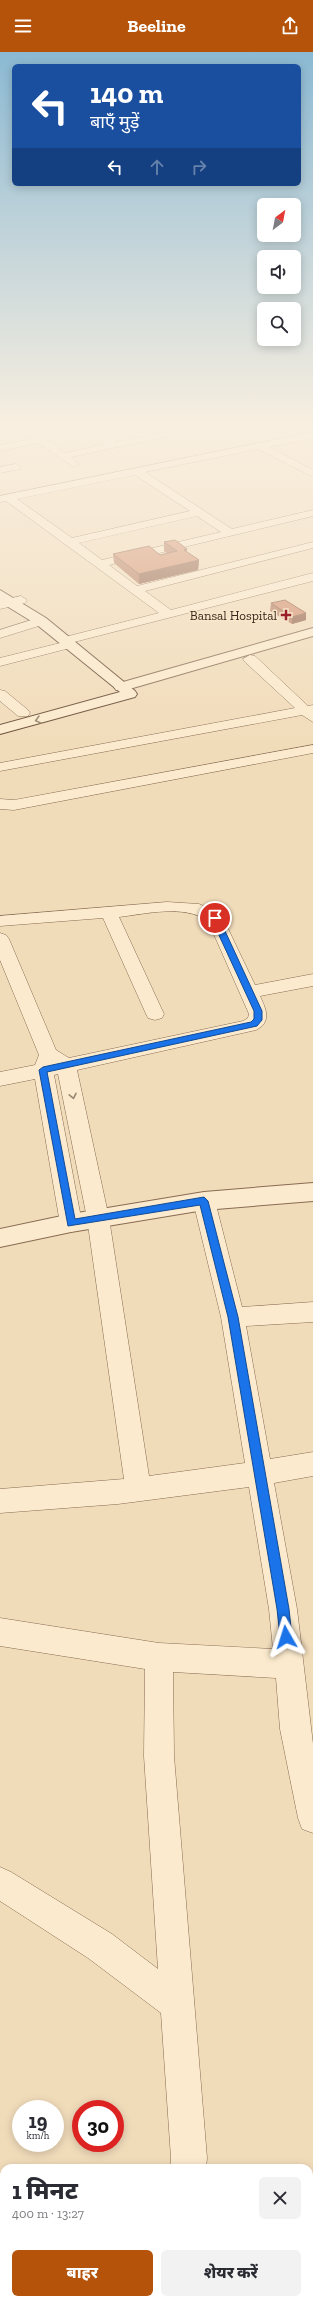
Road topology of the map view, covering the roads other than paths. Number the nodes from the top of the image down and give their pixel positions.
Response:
1 (60, 535) edge
2 (100, 535) edge
3 (222, 535) edge
4 (70, 542) junction
5 (313, 545) edge
6 (100, 564) junction
7 (313, 577) edge
8 (0, 580) edge
9 (136, 590) junction
10 (10, 602) edge
11 (168, 614) junction
12 (41, 621) junction
13 (313, 632) edge
14 (0, 634) edge
15 (313, 641) edge
16 (67, 642) junction
17 (250, 659) junction
18 (0, 662) edge
19 (125, 690) junction
20 (0, 694) edge
21 (23, 713) junction
22 (310, 713) edge
23 (0, 718) edge
24 (0, 730) edge
25 (313, 749) edge
26 (0, 767) edge
27 (0, 804) edge
28 (109, 913) junction
29 (0, 921) edge
30 (0, 939) edge
31 (313, 980) edge
32 (249, 992) junction
33 (155, 1014) dead end
34 (45, 1062) junction
35 (66, 1065) junction
36 (0, 1079) edge
37 (313, 1192) edge
38 (204, 1201) junction
39 (98, 1218) junction
40 (71, 1223) junction
41 (0, 1238) edge
42 (313, 1312) edge
43 (233, 1317) junction
44 (313, 1464) edge
45 (260, 1474) junction
46 (138, 1488) junction
47 (0, 1500) edge
48 (0, 1632) edge
49 (158, 1657) junction
50 (289, 1664) junction
51 (313, 1818) edge
52 (0, 1883) edge
53 (178, 2005) junction
54 (188, 2164) edge

1 - 4 street
2 - 4 street
3 - 6 street
4 - 6 street
5 - 9 street
6 - 9 street
7 - 11 street
8 - 10 street
9 - 11 street
10 - 12 street
11 - 16 street
12 - 14 street
12 - 16 street
13 - 19 street
15 - 17 street
16 - 18 street
16 - 19 street
17 - 19 street
17 - 22 street
19 - 21 street
19 -> 24 street
20 - 21 street
21 - 23 street
22 - 26 street
25 - 27 street
28 - 29 street
28 - 32 street
28 - 33 street
30 - 34 street
31 - 32 street
32 - 35 street
34 - 35 street
34 - 36 street
34 - 40 street
35 -> 39 street
37 - 38 street
38 - 39 street
38 - 43 street
39 - 40 street
39 - 46 street
40 - 41 street
42 - 43 street
43 - 45 street
44 - 45 street
45 - 46 street
45 - 50 street
46 - 47 street
48 - 49 street
49 - 50 street
49 - 53 street
50 - 51 street
52 - 53 street
53 - 54 street

